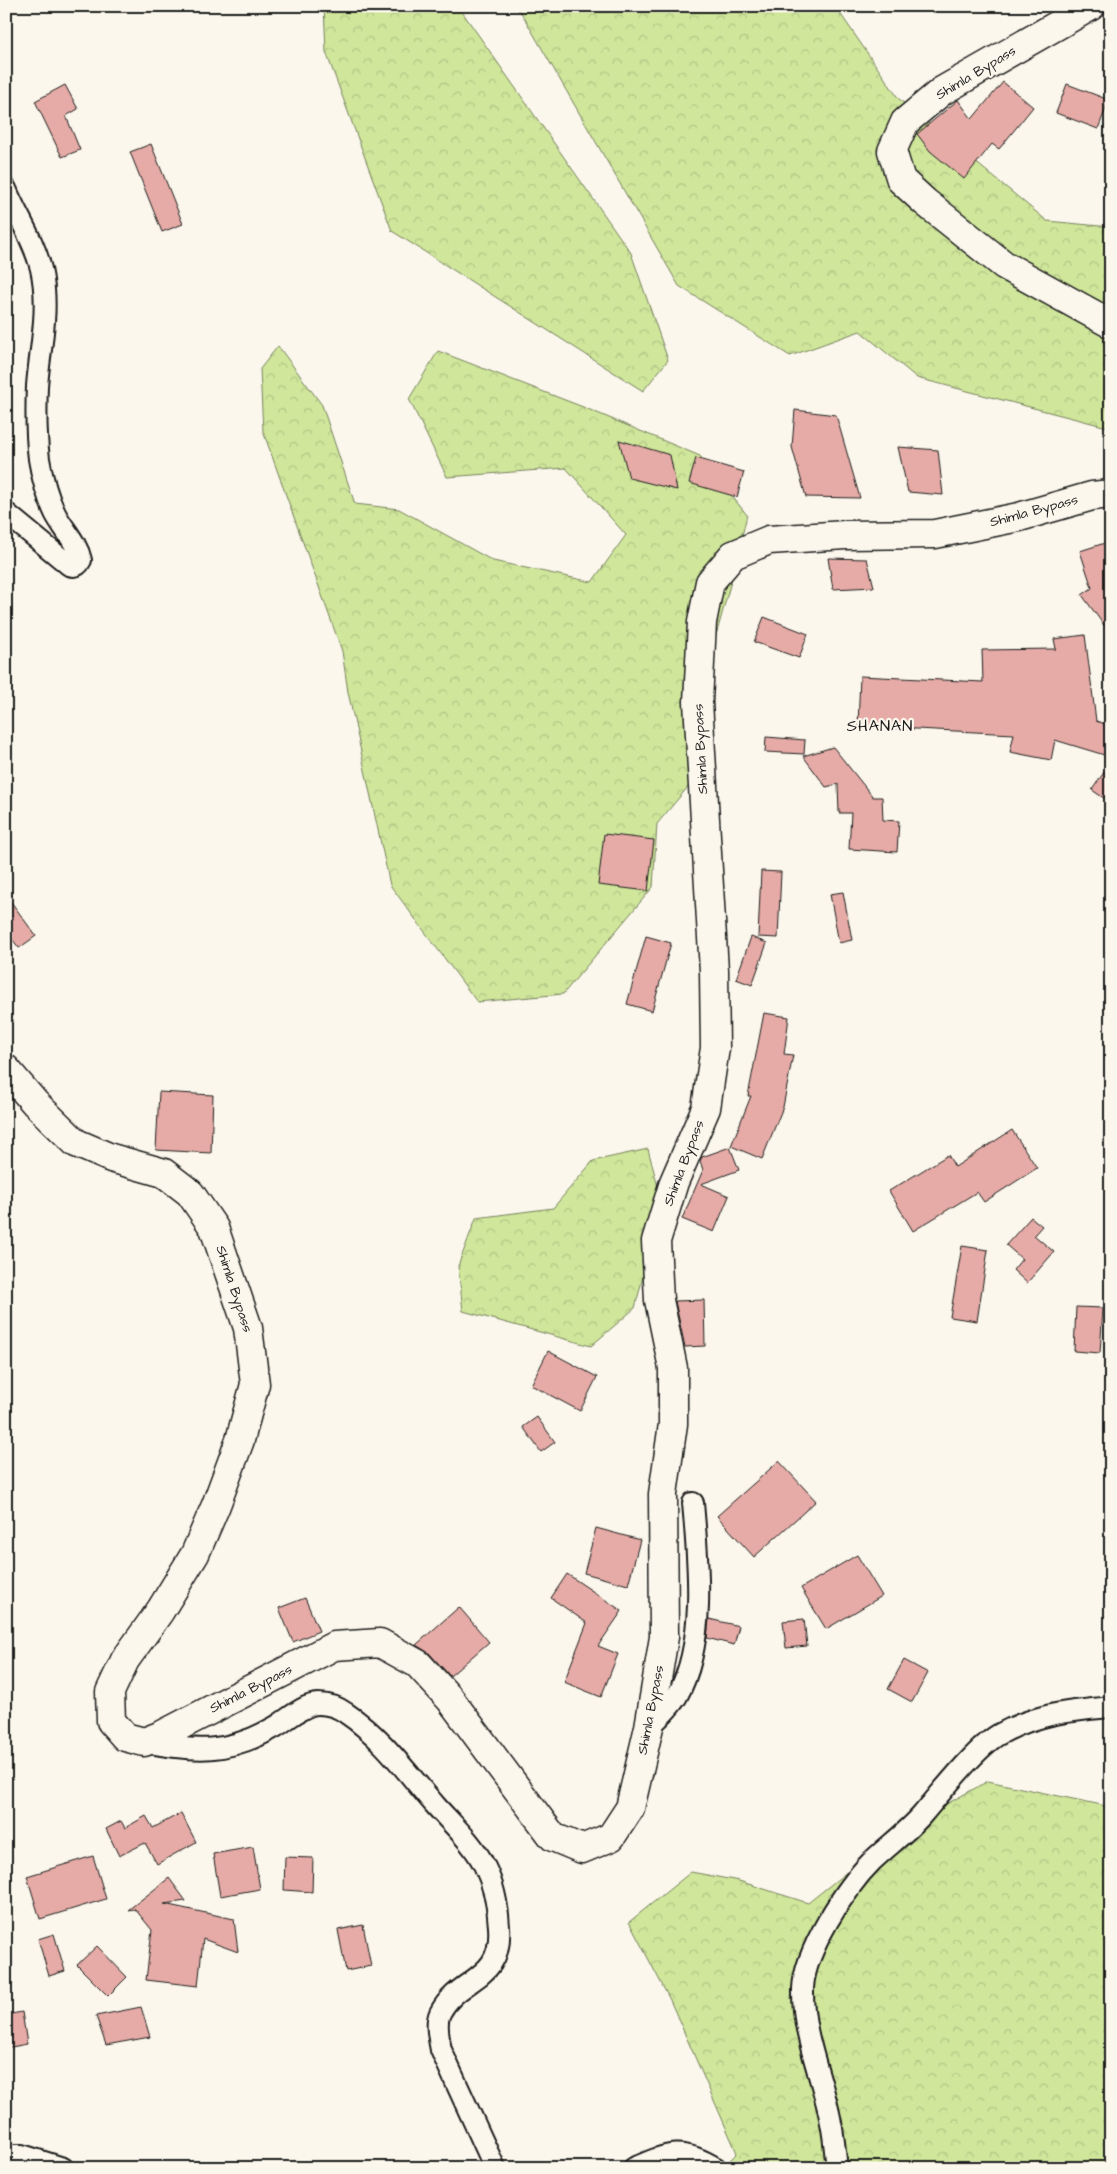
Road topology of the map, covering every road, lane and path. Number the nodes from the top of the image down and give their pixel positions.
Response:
1 (1091, 6) edge
2 (6, 189) edge
3 (1111, 324) edge
4 (1111, 494) edge
5 (6, 513) edge
6 (6, 1069) edge
7 (693, 1503) dead end
8 (1111, 1707) edge
9 (649, 1728) junction
10 (144, 1742) junction
11 (6, 2155) edge
12 (63, 2168) edge
13 (495, 2168) edge
14 (634, 2168) edge
15 (716, 2168) edge
16 (837, 2168) edge

1 - 3 highway, Shimla Bypass
2 - 5 street
4 - 9 highway, Shimla Bypass
6 - 10 highway, Shimla Bypass
7 - 9 street
8 - 16 street
9 - 10 highway, Shimla Bypass
10 - 13 street
11 - 12 street
14 - 15 street

